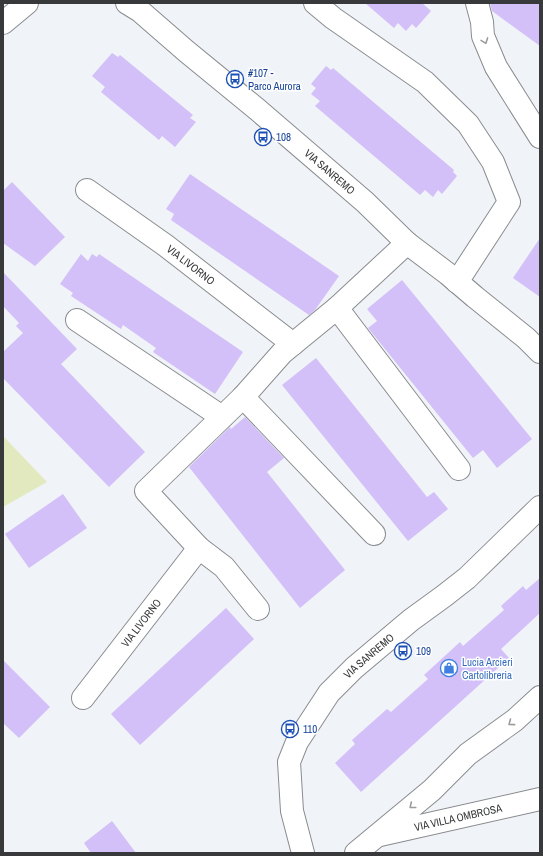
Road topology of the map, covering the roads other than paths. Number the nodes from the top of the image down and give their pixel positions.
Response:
1 (27, 3) edge
2 (127, 3) edge
3 (315, 3) edge
4 (477, 3) edge
5 (7, 15) edge
6 (540, 137) edge
7 (87, 190) dead end
8 (407, 243) junction
9 (457, 282) junction
10 (337, 308) junction
11 (78, 320) dead end
12 (293, 344) junction
13 (540, 352) edge
14 (243, 397) junction
15 (222, 417) junction
16 (459, 469) dead end
17 (540, 507) edge
18 (374, 534) dead end
19 (199, 548) junction
20 (258, 609) dead end
21 (540, 697) edge
22 (83, 698) dead end
23 (540, 798) edge
24 (376, 836) junction
25 (303, 853) edge
26 (356, 853) edge

1 - 5 street
2 - 8 street, VIA SANREMO
3 - 9 street
4 -> 6 street
7 - 12 street, VIA LIVORNO
8 - 9 street, VIA SANREMO
8 - 10 street
9 - 13 street, VIA SANREMO
10 - 12 street
10 - 16 street
11 - 15 street
12 - 14 street
14 - 15 street
14 - 18 street
15 - 19 street
17 - 25 street, VIA SANREMO
19 - 20 street
19 - 22 street, VIA LIVORNO
21 -> 24 street
23 - 24 street, VIA VILLA OMBROSA
24 - 26 street

